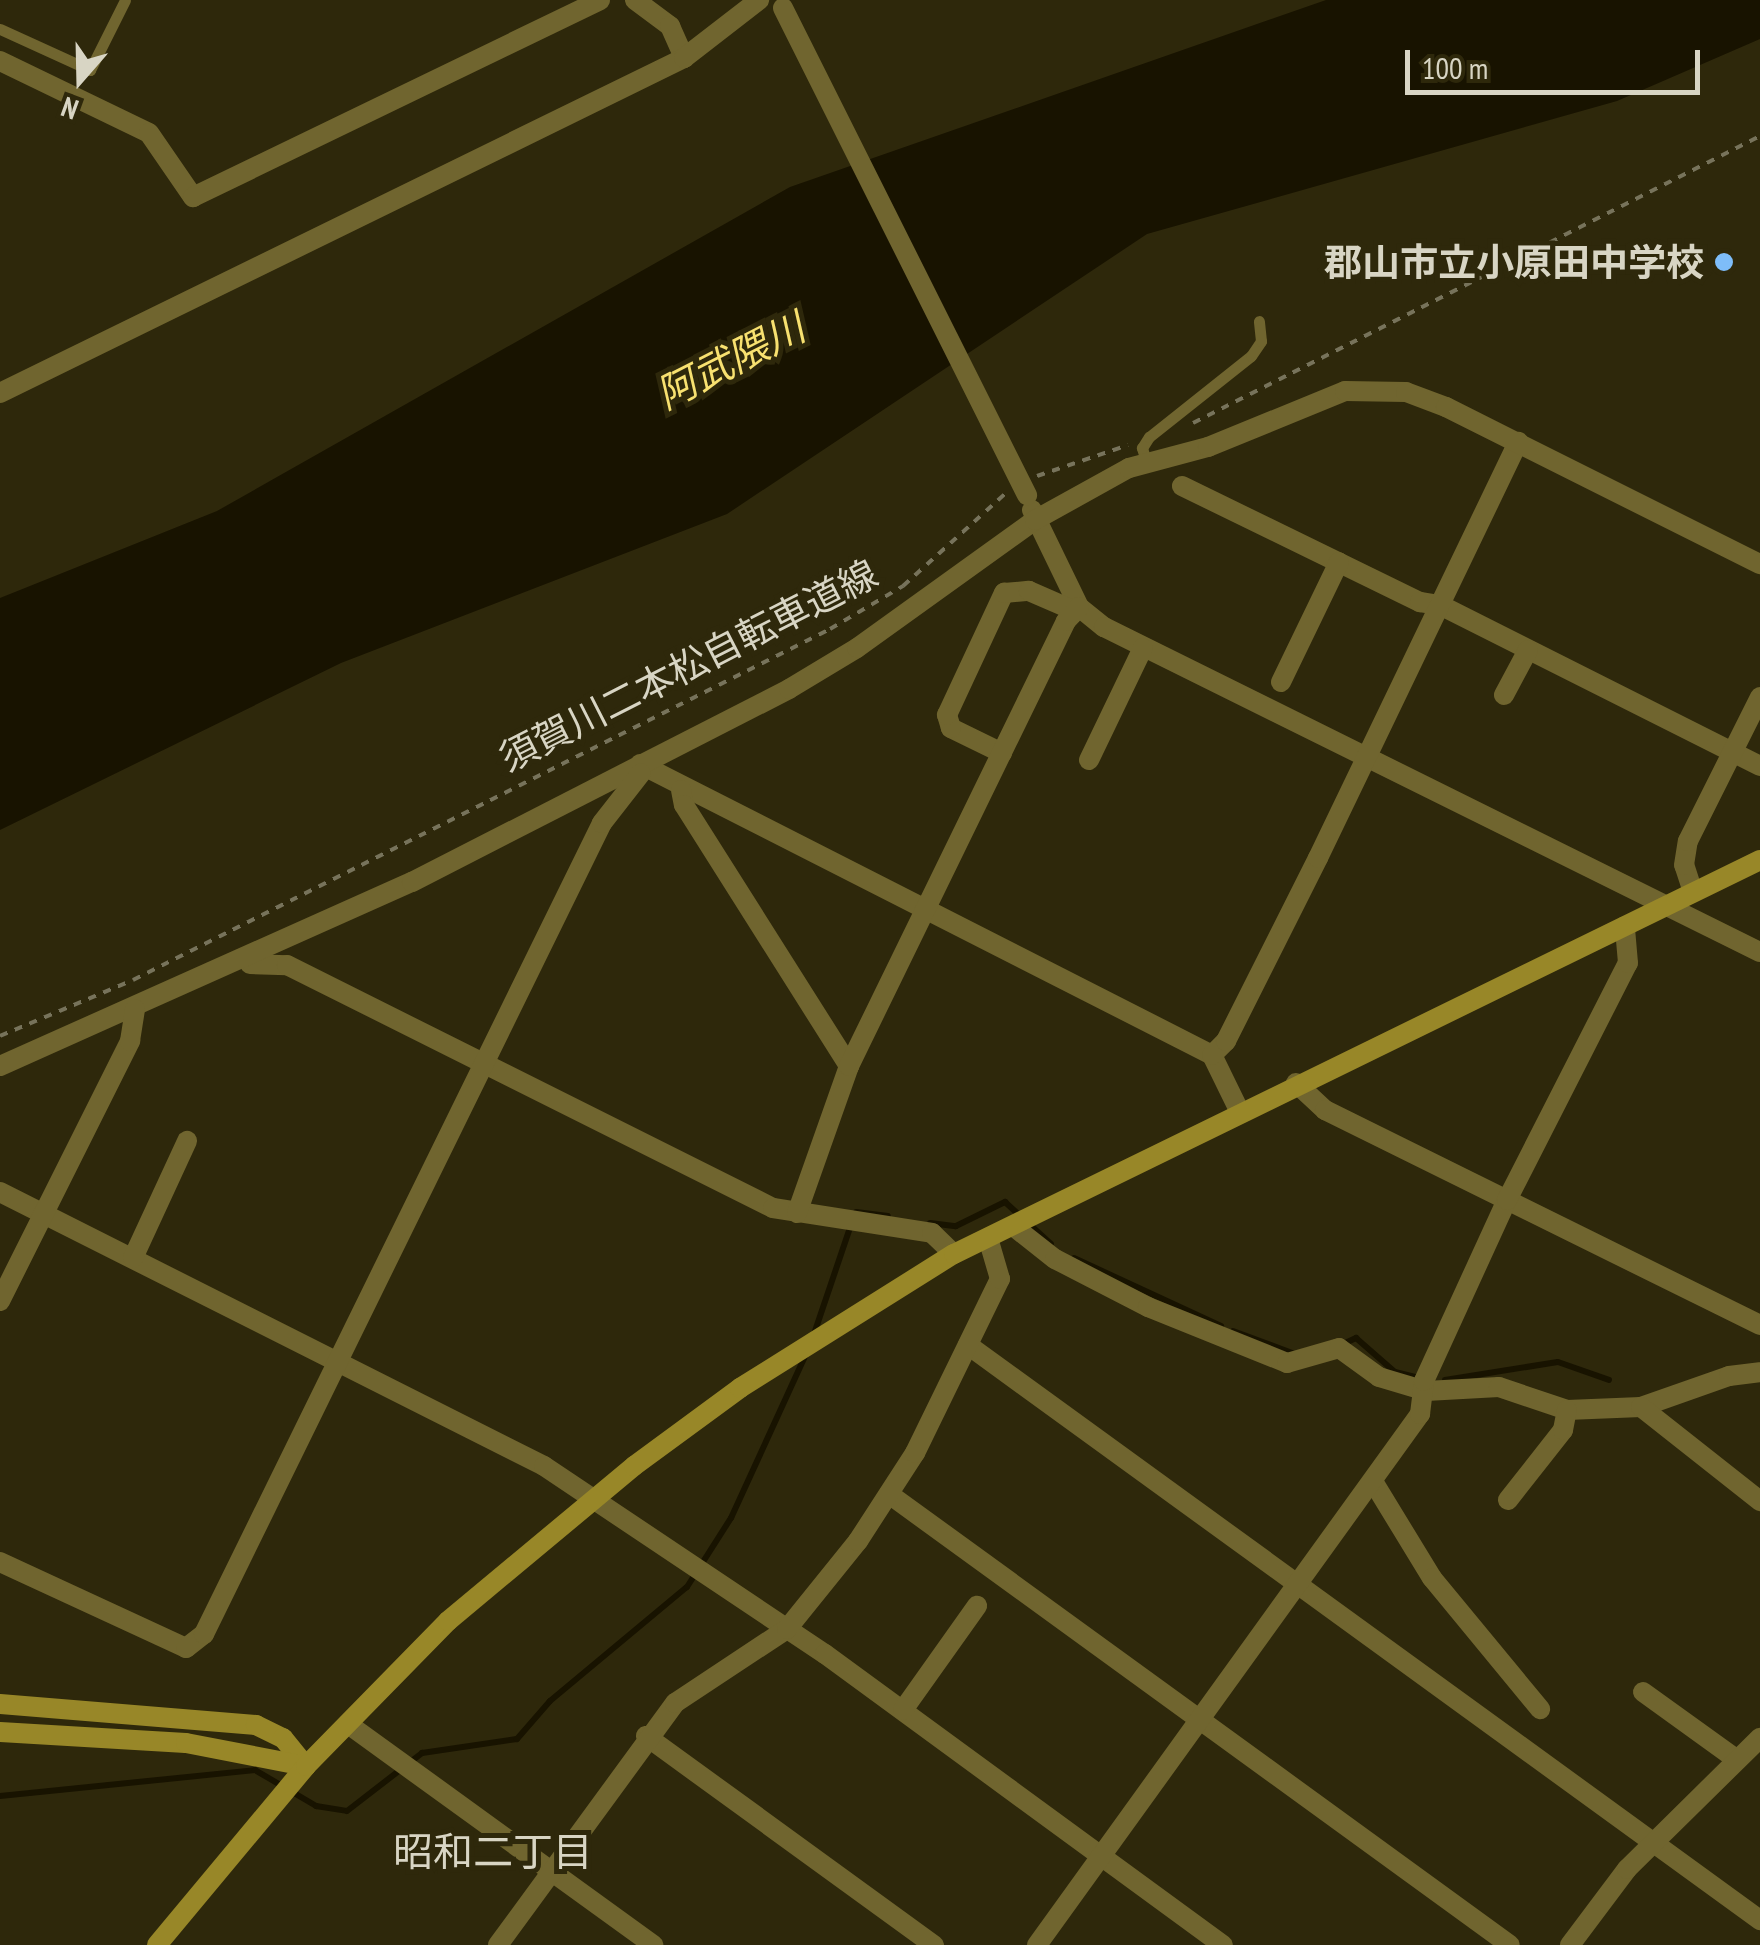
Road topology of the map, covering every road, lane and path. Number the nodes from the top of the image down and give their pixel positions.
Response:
1 (125, 0) edge
2 (600, 0) edge
3 (635, 0) edge
4 (759, 0) edge
5 (781, 4) edge
6 (0, 29) edge
7 (684, 58) junction
8 (0, 61) edge
9 (1760, 136) edge
10 (1259, 321) dead end
11 (0, 393) edge
12 (1180, 427) dead end
13 (1149, 438) junction
14 (1518, 442) junction
15 (1146, 461) junction
16 (1182, 486) dead end
17 (1035, 520) junction
18 (1339, 562) junction
19 (1760, 564) edge
20 (1440, 605) junction
21 (1076, 608) junction
22 (1143, 648) junction
23 (1528, 650) junction
24 (1281, 682) dead end
25 (1504, 695) dead end
26 (1760, 696) edge
27 (1002, 752) junction
28 (1732, 753) junction
29 (1367, 758) junction
30 (1089, 760) dead end
31 (1760, 766) edge
32 (642, 767) junction
33 (681, 790) junction
34 (1760, 860) edge
35 (1693, 892) junction
36 (1667, 907) junction
37 (923, 912) junction
38 (1625, 926) junction
39 (1760, 952) edge
40 (244, 960) junction
41 (135, 1009) junction
42 (0, 1036) edge
43 (1212, 1055) junction
44 (0, 1066) edge
45 (484, 1066) junction
46 (849, 1066) junction
47 (1296, 1083) junction
48 (1239, 1110) junction
49 (187, 1141) dead end
50 (0, 1192) edge
51 (1507, 1200) junction
52 (43, 1212) junction
53 (797, 1213) junction
54 (1013, 1226) junction
55 (988, 1238) junction
56 (954, 1254) junction
57 (133, 1258) junction
58 (0, 1301) edge
59 (1760, 1324) edge
60 (968, 1345) junction
61 (338, 1358) junction
62 (1760, 1372) edge
63 (1426, 1391) junction
64 (1642, 1408) junction
65 (1567, 1410) junction
66 (1374, 1482) junction
67 (888, 1494) junction
68 (593, 1500) junction
69 (1508, 1500) dead end
70 (1760, 1500) edge
71 (0, 1562) edge
72 (1296, 1586) junction
73 (977, 1606) dead end
74 (787, 1629) junction
75 (1643, 1692) dead end
76 (0, 1704) edge
77 (1540, 1708) dead end
78 (904, 1710) junction
79 (1198, 1719) junction
80 (348, 1724) junction
81 (0, 1732) edge
82 (646, 1736) junction
83 (1760, 1738) edge
84 (1733, 1758) junction
85 (306, 1766) junction
86 (1654, 1842) junction
87 (1104, 1857) junction
88 (551, 1870) junction
89 (1760, 1920) edge
90 (158, 1945) edge
91 (498, 1945) edge
92 (653, 1945) edge
93 (934, 1945) edge
94 (1037, 1945) edge
95 (1224, 1945) edge
96 (1510, 1945) edge
97 (1570, 1945) edge

1 - 6 lane
2 - 8 street
3 - 7 street
4 - 7 street
5 - 17 street, bridge
7 - 11 street
9 - 12 path
10 - 13 lane
13 - 15 lane
13 - 42 path, 須賀川二本松自転車道線
14 - 15 street
14 - 19 street
14 - 20 street
15 - 17 street
16 - 18 street
17 - 21 street
17 - 32 street
18 - 20 street
18 - 24 street
20 - 23 street
20 - 29 street
21 - 22 street
21 - 27 street
21 - 27 street
22 - 29 street
22 - 30 street
23 - 25 street
23 - 28 street
26 - 28 street
27 - 37 street
28 - 31 street
28 - 35 street
29 - 36 street
29 - 43 street
32 - 33 street
32 - 40 street
32 - 45 street
33 - 37 street
33 - 46 street
34 - 35 street
35 - 36 street
36 - 38 street
36 - 39 street
37 - 43 street
37 - 46 street
38 - 47 street
38 - 51 street
40 - 41 street
40 - 45 street
41 - 44 street
41 - 52 street
43 - 48 street
45 - 53 street
45 - 61 street
46 - 53 street
47 - 48 street
47 - 51 street
48 - 54 street
49 - 57 street
50 - 52 street
51 - 59 street
51 - 63 street
52 - 57 street
52 - 58 street
53 - 56 street
54 - 55 street
54 - 63 street
55 - 56 street
55 - 60 street
56 - 68 street
57 - 61 street
60 - 67 street
60 - 72 street
61 - 68 street
61 - 71 street
62 - 64 street
63 - 65 street
63 - 66 street
64 - 65 street
64 - 70 street
65 - 69 street
66 - 72 street
66 - 77 street
67 - 74 street
67 - 79 street
68 - 74 street
68 - 80 street
72 - 79 street
72 - 86 street
73 - 78 street
74 - 78 street
74 - 82 street
75 - 84 street
76 - 85 street
78 - 87 street
79 - 87 street
79 - 96 street
80 - 85 street
80 - 88 street
81 - 85 street
82 - 88 street
82 - 93 street
83 - 84 street
84 - 86 street
85 - 90 street
86 - 89 street
86 - 97 street
87 - 94 street
87 - 95 street
88 - 91 street
88 - 92 street

